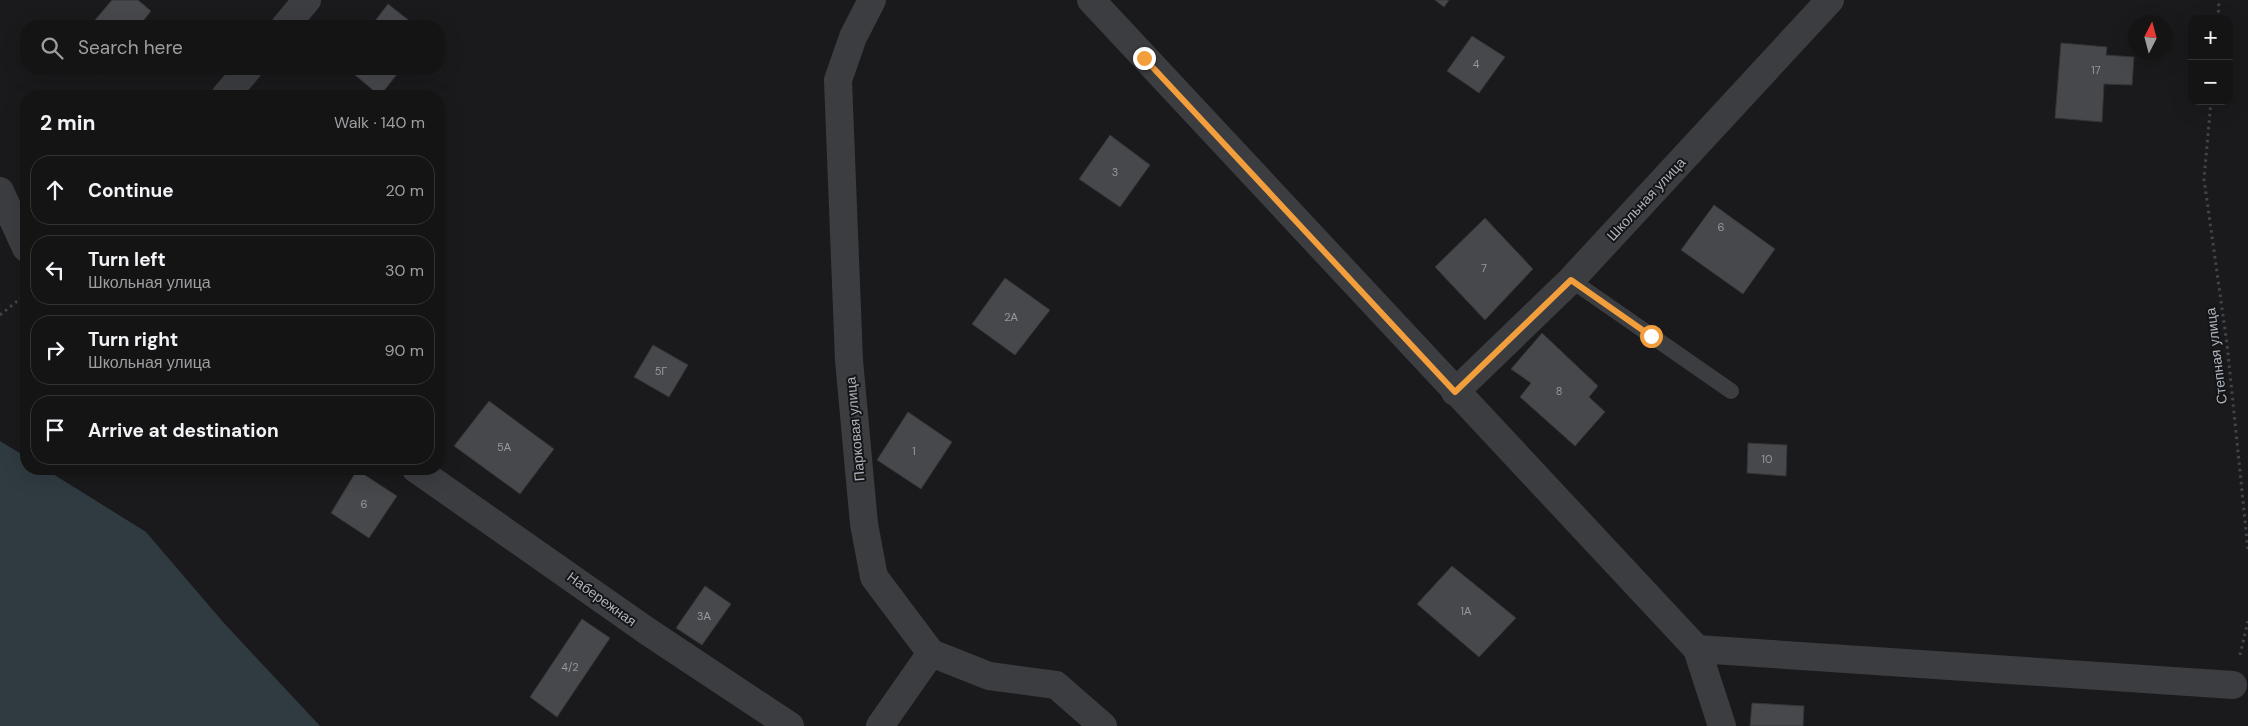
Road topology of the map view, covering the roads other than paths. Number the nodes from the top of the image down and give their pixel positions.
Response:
1 (307, 0) edge
2 (872, 0) edge
3 (1090, 0) edge
4 (1830, 0) edge
5 (290, 20) edge
6 (243, 75) edge
7 (230, 90) edge
8 (0, 191) edge
9 (20, 235) edge
10 (1571, 280) junction
11 (1731, 391) dead end
12 (1455, 392) junction
13 (425, 475) edge
14 (1697, 649) junction
15 (931, 653) junction
16 (2233, 685) dead end
17 (790, 726) edge
18 (880, 726) edge
19 (1103, 726) edge
20 (1722, 726) edge

1 - 5 street
2 - 15 street, Парковая улица
3 - 12 street
4 - 10 street, Школьная улица
6 - 7 street
8 - 9 street
10 - 11 lane
10 - 12 street, Школьная улица
12 - 14 street
13 - 17 street, Набережная
14 - 16 street
14 - 20 street
15 - 18 street
15 - 19 street

